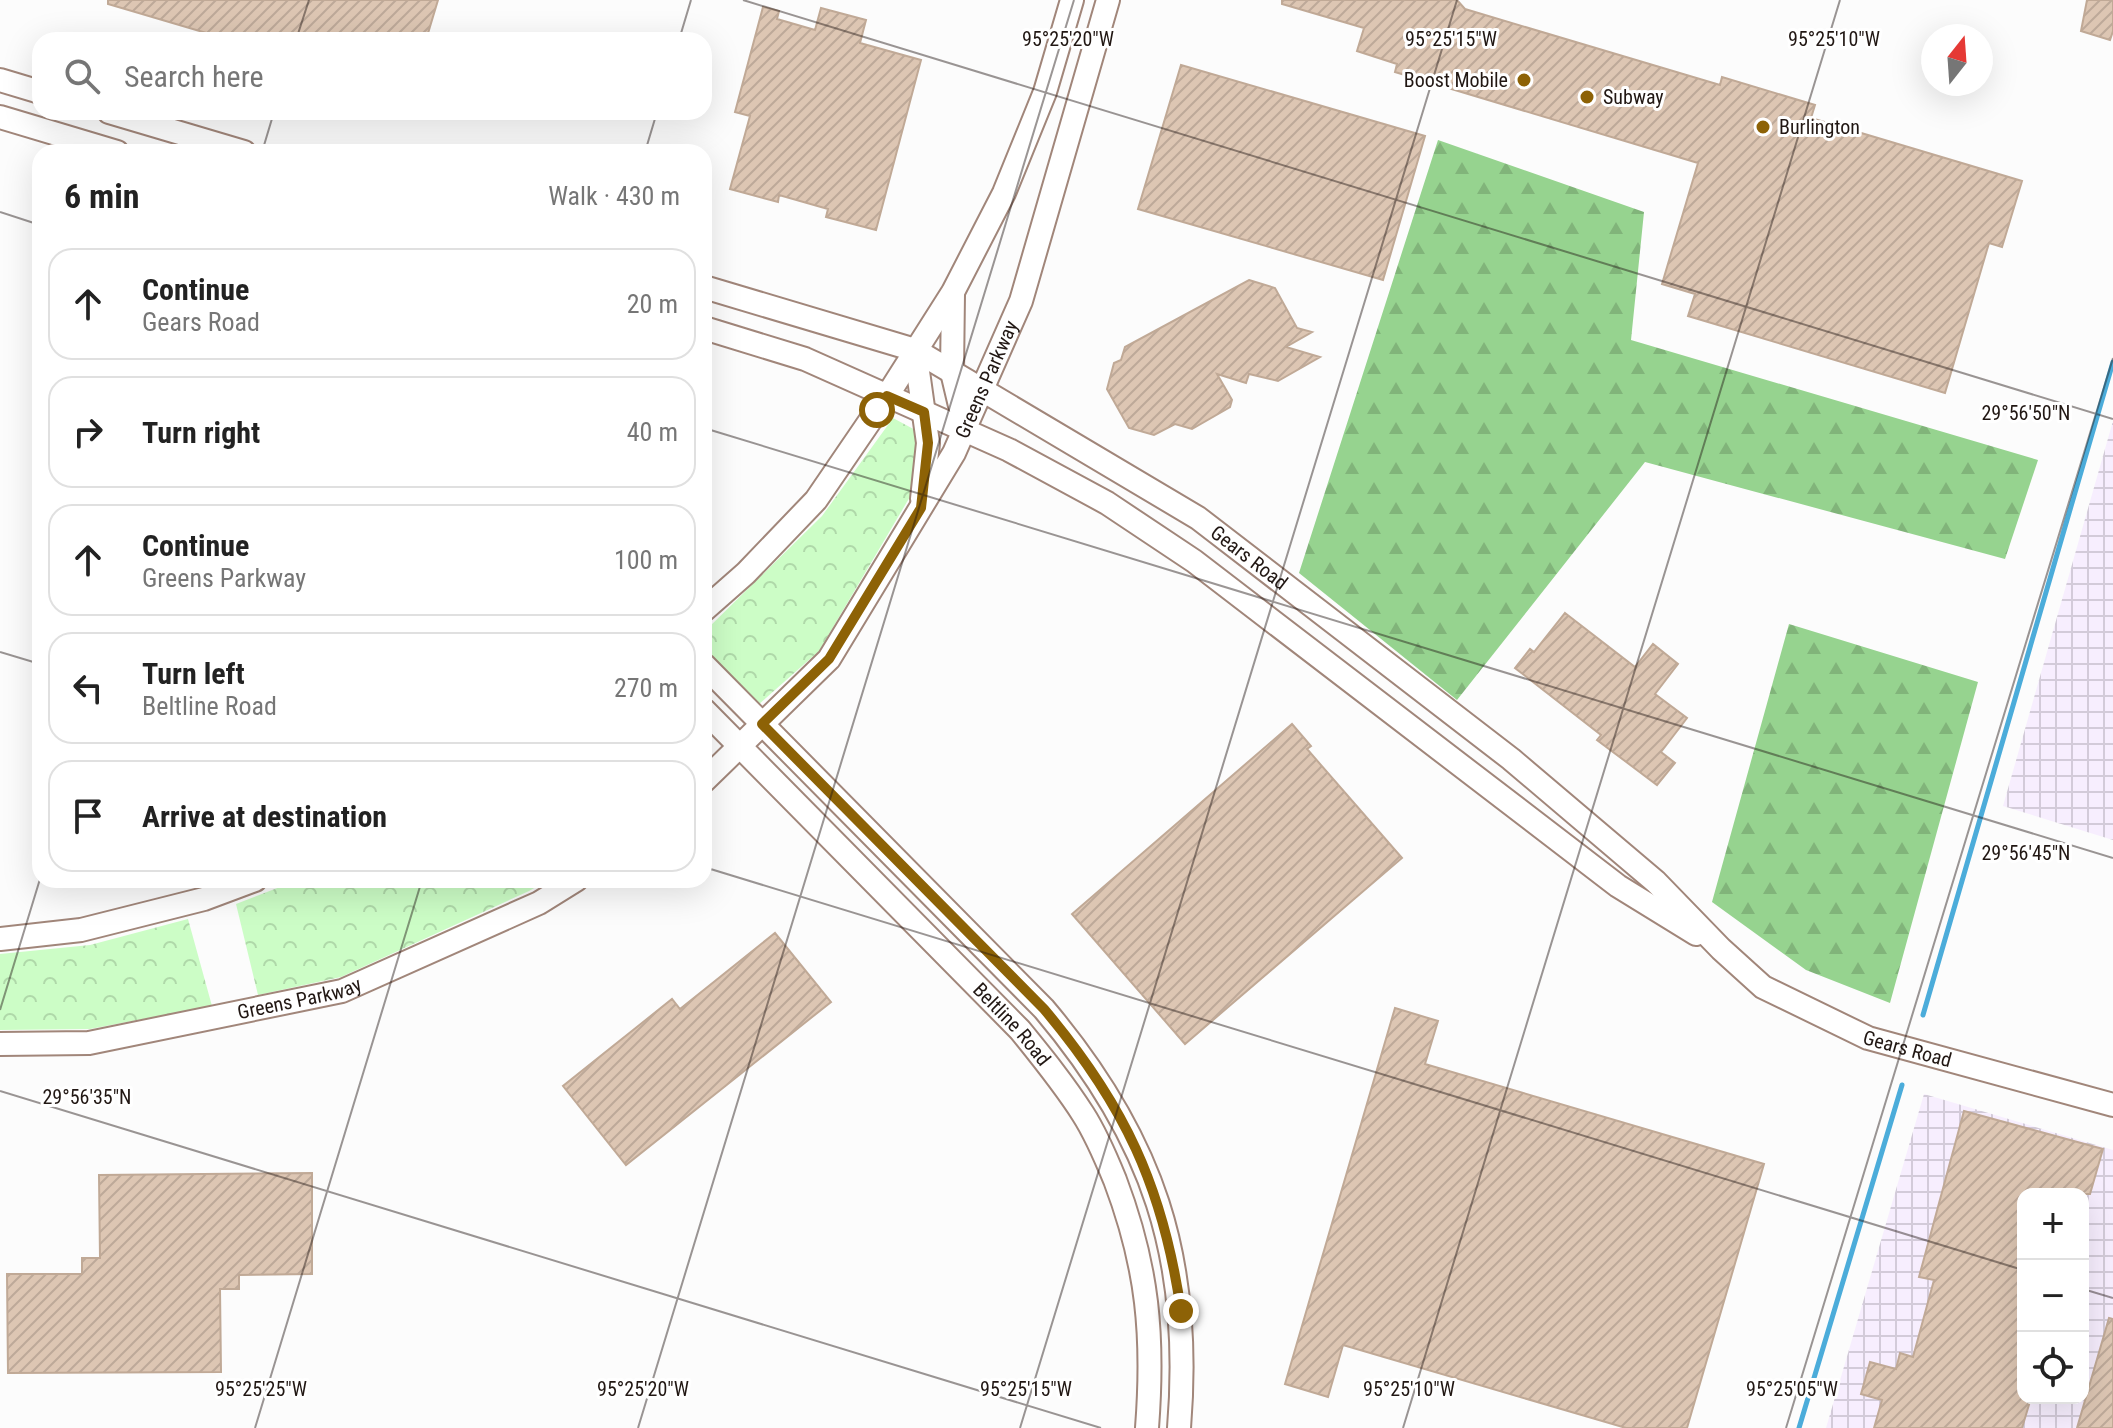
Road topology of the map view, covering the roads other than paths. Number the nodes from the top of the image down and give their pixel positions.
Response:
1 (1072, 0) edge
2 (1108, 0) edge
3 (0, 80) edge
4 (32, 90) edge
5 (0, 117) edge
6 (136, 120) edge
7 (90, 144) edge
8 (217, 144) edge
9 (712, 289) edge
10 (953, 292) junction
11 (712, 330) edge
12 (915, 350) junction
13 (952, 372) junction
14 (983, 392) junction
15 (887, 396) junction
16 (924, 412) junction
17 (966, 431) junction
18 (921, 508) junction
19 (1276, 580) junction
20 (712, 603) edge
21 (1258, 610) junction
22 (712, 673) edge
23 (712, 718) edge
24 (762, 724) junction
25 (739, 746) junction
26 (1511, 759) junction
27 (712, 773) edge
28 (1490, 786) junction
29 (234, 888) edge
30 (563, 888) edge
31 (0, 939) edge
32 (1721, 949) junction
33 (0, 1044) edge
34 (2113, 1105) edge
35 (1147, 1428) edge
36 (1179, 1428) edge

1 - 10 street
2 - 14 street, Greens Parkway
3 - 4 street
5 - 7 street
6 - 8 street
9 - 12 street, Gears Road
10 - 12 street
10 - 13 street
11 - 15 street, Gears Road
12 - 13 street, Gears Road
12 - 15 street
12 - 16 street
13 - 14 street, Gears Road
13 - 17 street
14 - 17 street, Greens Parkway
14 - 19 street, Gears Road
15 - 16 street, Gears Road
15 - 20 street
16 - 17 street, Gears Road
16 - 18 street
17 - 18 street, Greens Parkway
17 - 21 street, Gears Road
18 - 24 street, Greens Parkway
19 - 21 street
19 - 26 street, Gears Road
21 - 28 street, Gears Road
22 - 24 street, Beltline Road
23 - 25 street, Beltline Road
24 - 25 street, Greens Parkway
24 - 36 street, Beltline Road
25 - 27 street, Greens Parkway
25 - 35 street, Beltline Road
26 - 28 street
26 - 32 street, Gears Road
28 - 32 street, Gears Road
29 - 31 street
30 - 33 street, Greens Parkway
32 - 34 street, Gears Road

